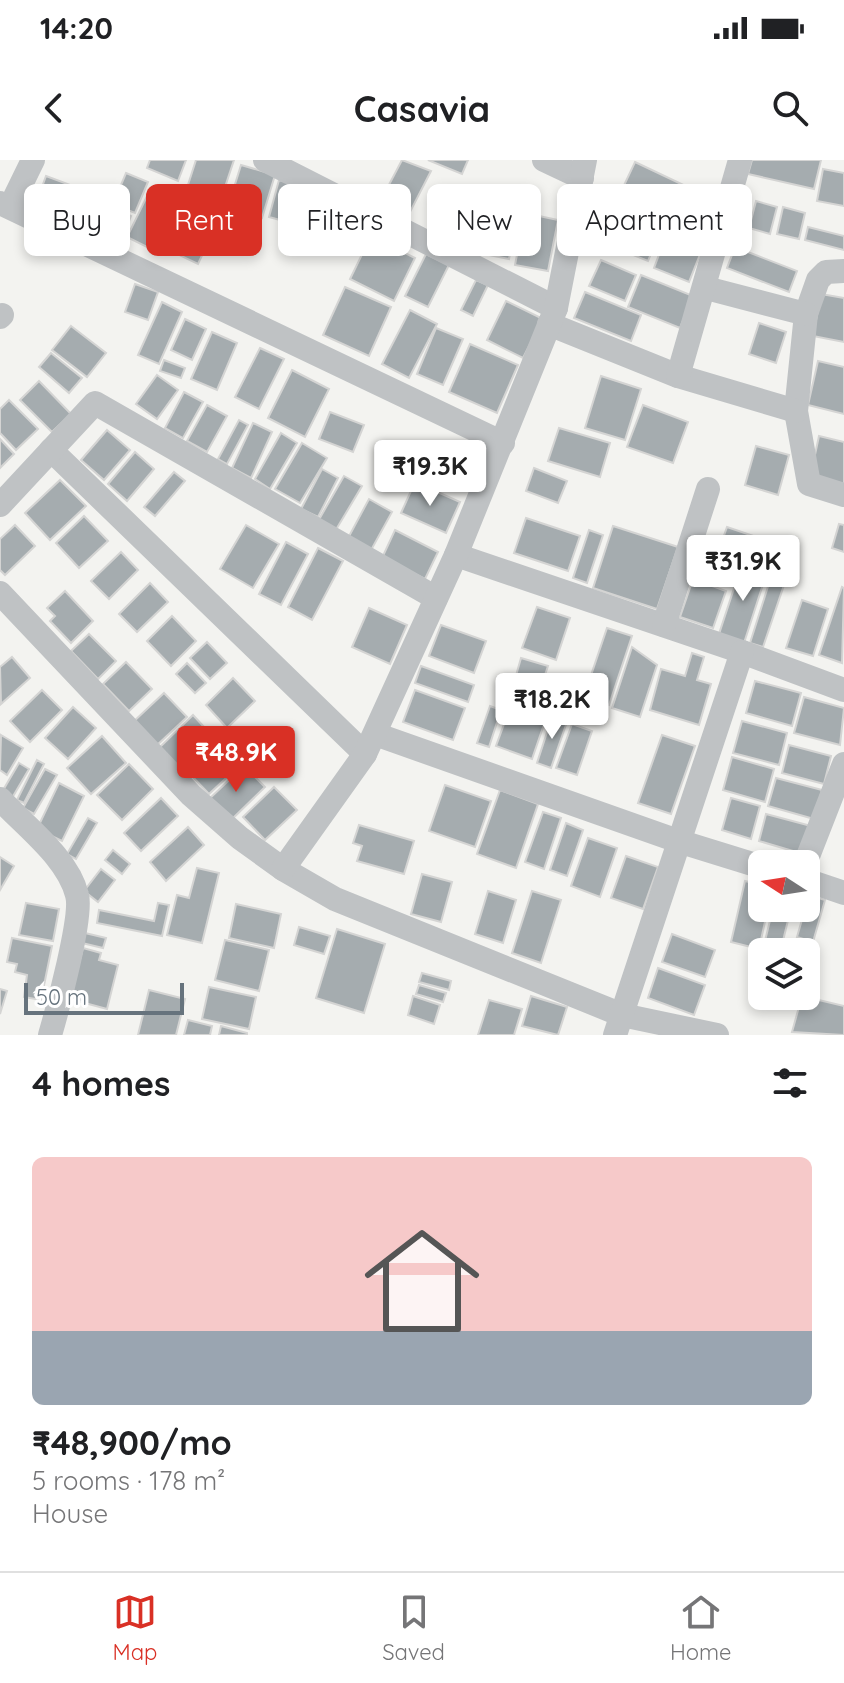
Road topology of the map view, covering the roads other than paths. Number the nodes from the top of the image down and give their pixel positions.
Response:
1 (33, 160) edge
2 (265, 160) edge
3 (544, 160) edge
4 (740, 160) edge
5 (584, 169) edge
6 (5, 205) edge
7 (844, 271) edge
8 (706, 288) junction
9 (806, 314) junction
10 (552, 316) junction
11 (678, 376) junction
12 (796, 411) junction
13 (503, 443) junction
14 (51, 450) junction
15 (708, 489) dead end
16 (844, 495) edge
17 (0, 505) edge
18 (456, 555) junction
19 (0, 593) edge
20 (436, 598) junction
21 (664, 625) junction
22 (742, 652) junction
23 (844, 690) edge
24 (370, 744) junction
25 (844, 764) edge
26 (0, 799) edge
27 (678, 841) junction
28 (810, 850) edge
29 (748, 863) edge
30 (283, 869) junction
31 (820, 885) edge
32 (844, 893) edge
33 (618, 1025) edge
34 (50, 1035) edge
35 (717, 1035) edge

1 - 6 street
2 - 10 street
3 - 5 street
4 - 8 street
5 - 10 street
6 - 13 street
7 - 9 street
8 - 9 street
8 - 11 street
9 - 12 street
10 - 11 street
10 - 13 street
11 - 12 street
12 - 16 street
13 - 18 street
14 - 17 street
14 - 20 street
14 - 24 street
15 - 21 street
18 - 20 street
18 - 21 street
19 - 30 street
20 - 24 street
21 - 22 street
22 - 23 street
22 - 27 street
24 - 27 street
24 - 30 street
25 - 28 street
26 - 34 street
27 - 29 street
27 - 33 street
30 - 33 street
31 - 32 street
33 - 35 street

